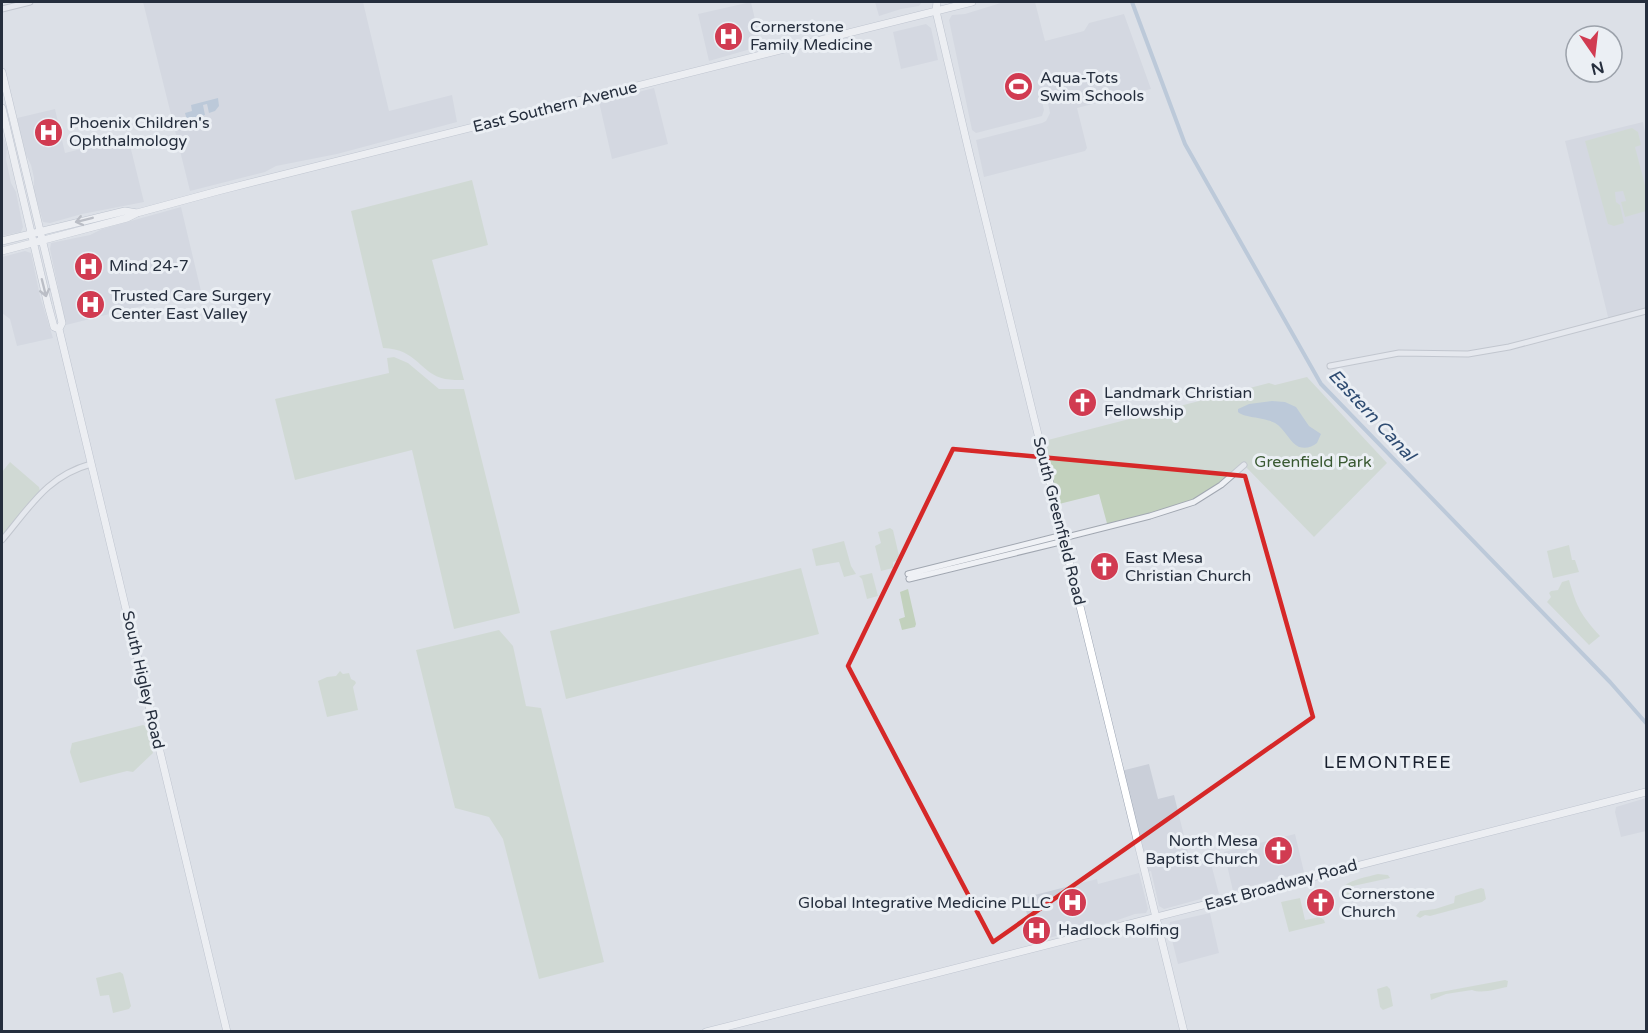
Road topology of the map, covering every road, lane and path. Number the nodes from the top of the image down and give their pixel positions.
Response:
1 (30, 2) edge
2 (929, 2) edge
3 (937, 2) edge
4 (972, 2) edge
5 (2, 9) edge
6 (936, 11) junction
7 (2, 72) edge
8 (2, 101) edge
9 (2, 108) edge
10 (15, 129) junction
11 (8, 135) junction
12 (25, 169) junction
13 (137, 213) junction
14 (40, 231) junction
15 (31, 234) junction
16 (2, 241) edge
17 (43, 241) junction
18 (33, 243) junction
19 (2, 251) edge
20 (1647, 311) edge
21 (59, 329) junction
22 (1330, 366) dead end
23 (91, 464) junction
24 (1244, 465) dead end
25 (1063, 538) junction
26 (2, 540) edge
27 (908, 577) dead end
28 (1647, 792) edge
29 (1156, 917) junction
30 (227, 1032) edge
31 (706, 1032) edge
32 (1184, 1032) edge

1 - 5 street
2 - 6 main road, South Greenfield Road
3 - 6 main road, South Greenfield Road
4 - 6 main road, East Southern Avenue
6 - 13 main road, East Southern Avenue
6 - 25 main road, South Greenfield Road
7 - 10 main road, South Higley Road
8 - 10 main road
9 - 11 main road, South Higley Road
10 - 12 main road, South Higley Road
11 - 12 main road
11 - 15 main road, South Higley Road
12 - 14 main road, South Higley Road
13 -> 14 main road, East Southern Avenue
13 - 17 main road, East Southern Avenue
14 - 15 main road, East Southern Avenue
14 - 17 main road, South Higley Road
15 - 16 main road, East Southern Avenue
15 - 18 main road, South Higley Road
17 - 18 main road, East Southern Avenue
17 - 21 main road, South Higley Road
18 - 19 main road, East Southern Avenue
18 -> 21 main road, South Higley Road
20 - 22 street
21 - 23 main road, South Higley Road
23 - 26 street
23 - 30 main road, South Higley Road
24 - 25 street
25 - 27 street
25 - 29 main road, South Greenfield Road
28 - 29 main road, East Broadway Road
29 - 31 main road, East Broadway Road
29 - 32 main road, South Greenfield Road

